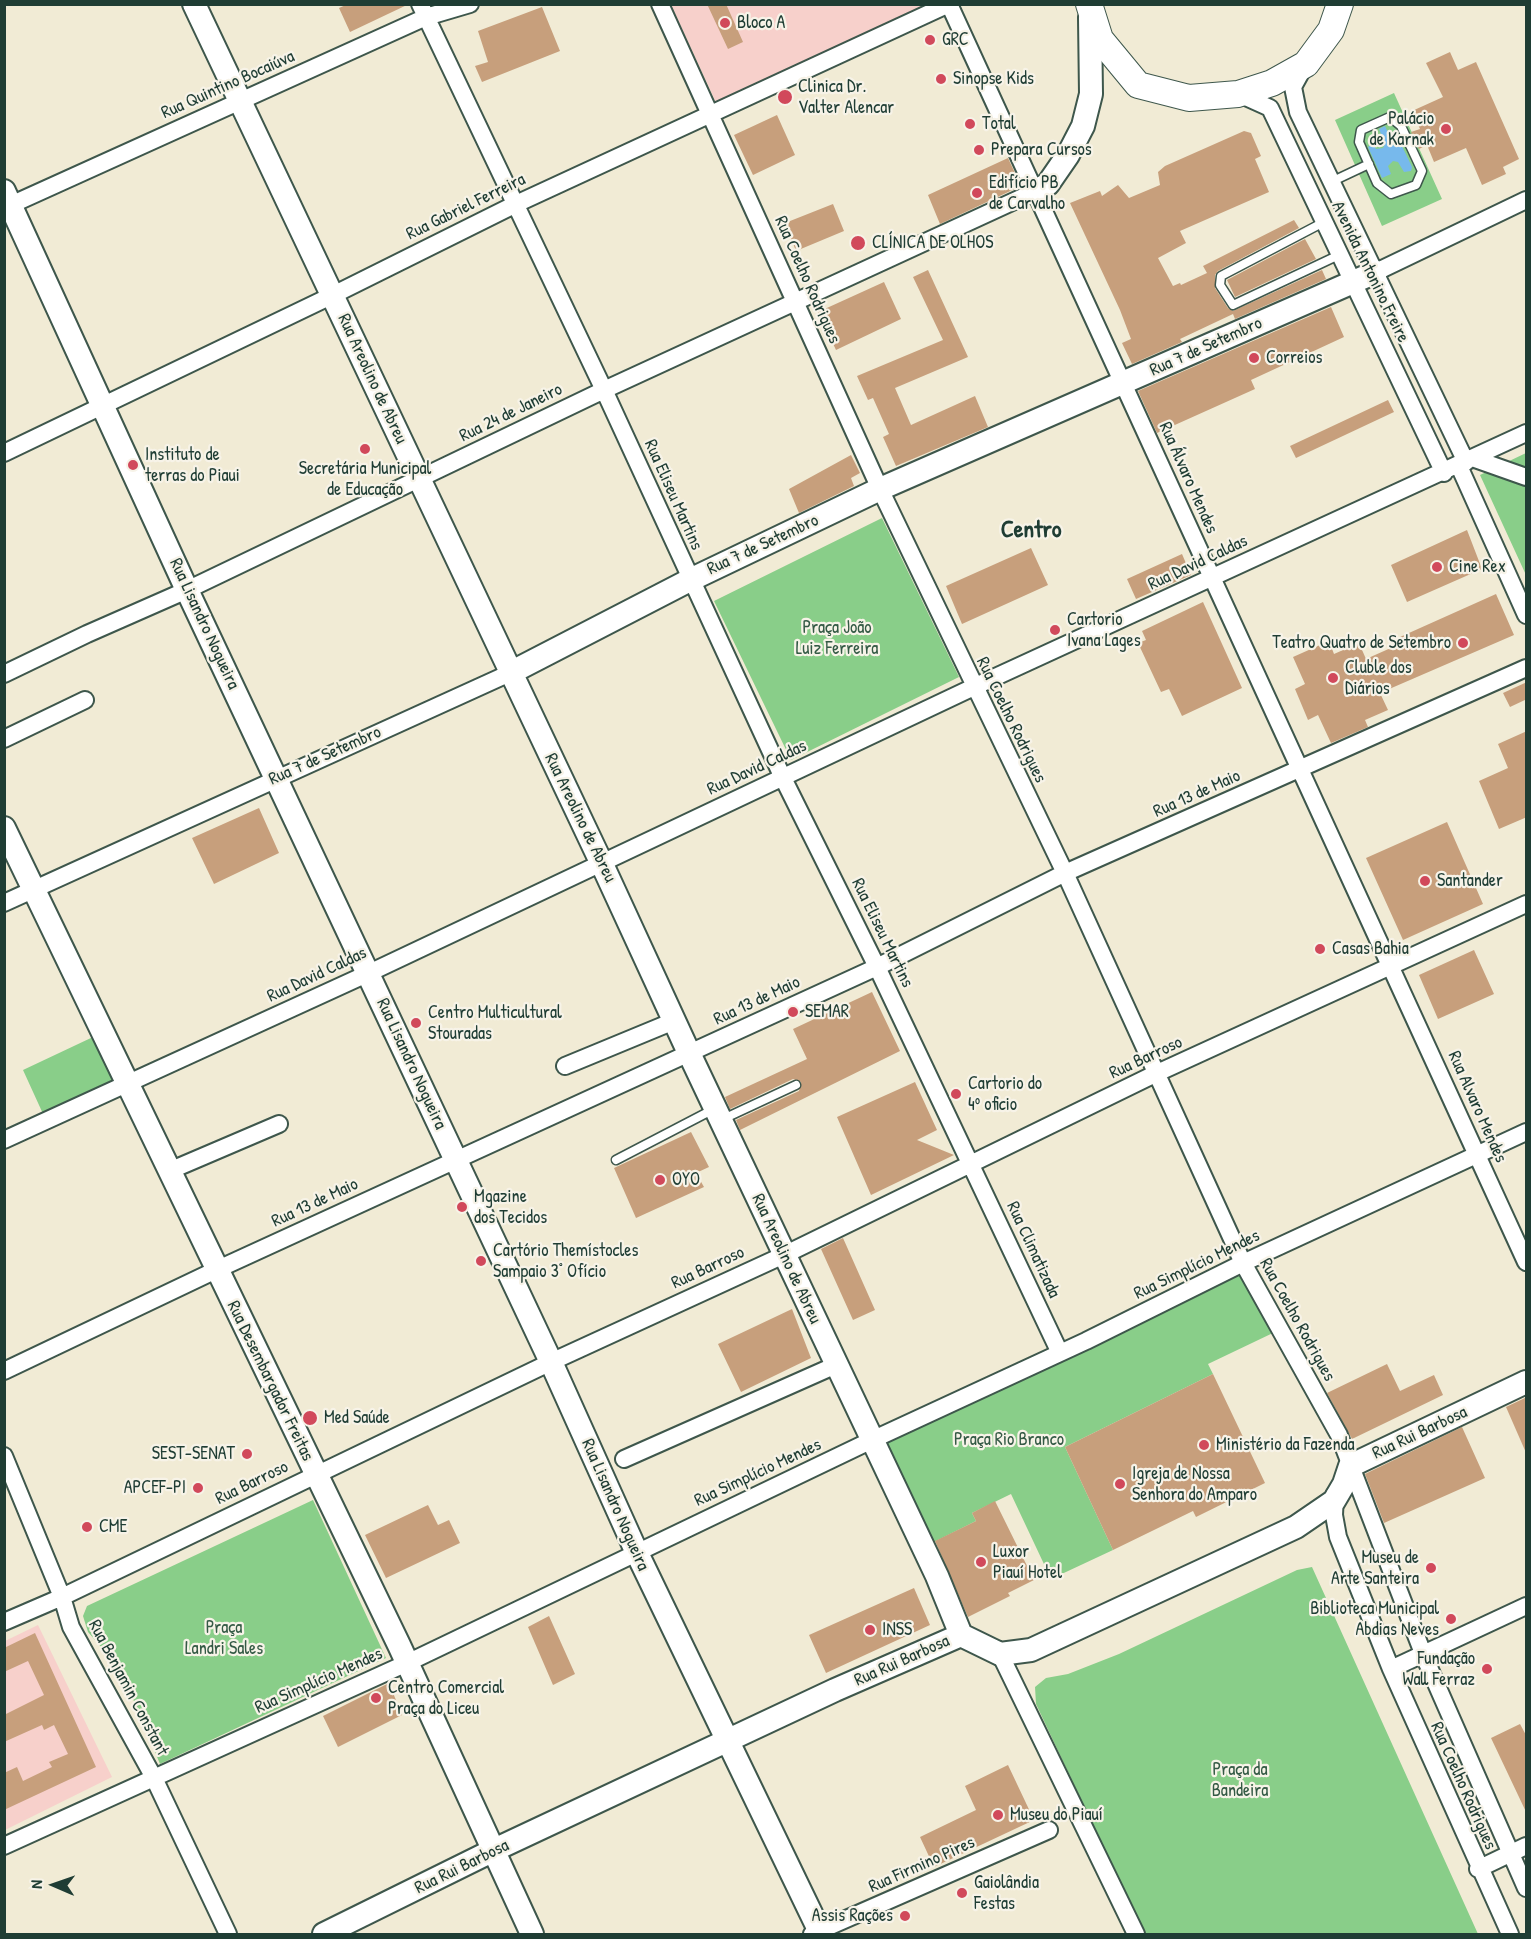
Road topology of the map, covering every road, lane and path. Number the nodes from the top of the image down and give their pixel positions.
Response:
1 (194, 4) edge
2 (470, 4) edge
3 (660, 4) edge
4 (949, 4) edge
5 (1089, 4) edge
6 (1340, 4) edge
7 (423, 11) edge
8 (1306, 64) junction
9 (1238, 94) junction
10 (241, 101) junction
11 (711, 116) junction
12 (1369, 164) junction
13 (1331, 177) junction
14 (1306, 184) junction
15 (1036, 191) junction
16 (1527, 200) edge
17 (7, 201) edge
18 (516, 204) junction
19 (1324, 222) junction
20 (1339, 255) junction
21 (1376, 272) junction
22 (1352, 283) junction
23 (333, 296) junction
24 (796, 302) junction
25 (1420, 366) junction
26 (1399, 376) junction
27 (1123, 383) junction
28 (604, 390) junction
29 (105, 406) junction
30 (1451, 429) junction
31 (1527, 433) edge
32 (1428, 440) junction
33 (4, 453) edge
34 (1461, 465) junction
35 (1527, 477) edge
36 (418, 479) junction
37 (879, 489) junction
38 (1212, 578) junction
39 (690, 580) junction
40 (187, 590) junction
41 (1527, 615) edge
42 (1527, 668) edge
43 (510, 673) junction
44 (4, 674) edge
45 (974, 687) junction
46 (85, 700) dead end
47 (4, 739) edge
48 (1300, 771) junction
49 (276, 778) junction
50 (783, 778) junction
51 (4, 828) edge
52 (601, 862) junction
53 (1065, 873) junction
54 (34, 888) junction
55 (4, 903) edge
56 (1527, 904) edge
57 (877, 967) junction
58 (1393, 967) junction
59 (369, 973) junction
60 (674, 1021) junction
61 (689, 1053) junction
62 (565, 1066) dead end
63 (1155, 1074) junction
64 (127, 1082) junction
65 (796, 1085) dead end
66 (718, 1114) junction
67 (279, 1124) dead end
68 (1527, 1132) edge
69 (4, 1140) edge
70 (1477, 1155) junction
71 (455, 1159) junction
72 (615, 1160) dead end
73 (970, 1163) junction
74 (169, 1171) junction
75 (784, 1255) junction
76 (1527, 1262) edge
77 (1243, 1263) junction
78 (216, 1270) junction
79 (1060, 1353) junction
80 (550, 1362) junction
81 (836, 1365) junction
82 (4, 1371) edge
83 (1527, 1382) edge
84 (872, 1440) junction
85 (4, 1456) edge
86 (1346, 1456) junction
87 (624, 1459) dead end
88 (315, 1473) junction
89 (1334, 1501) junction
90 (637, 1553) junction
91 (62, 1597) junction
92 (1527, 1606) edge
93 (4, 1623) edge
94 (961, 1635) junction
95 (1000, 1654) junction
96 (1424, 1656) junction
97 (407, 1663) junction
98 (1391, 1669) junction
99 (727, 1743) junction
100 (153, 1776) junction
101 (1049, 1830) dead end
102 (4, 1846) edge
103 (1527, 1846) edge
104 (492, 1851) junction
105 (1509, 1854) junction
106 (1478, 1869) junction
107 (1527, 1888) edge
108 (817, 1933) edge
109 (228, 1935) edge
110 (324, 1935) edge
111 (532, 1935) edge
112 (1136, 1935) edge
113 (1510, 1935) edge

1 - 10 street, Rua Areolino de Abreu
2 - 7 street, Rua Quintino Bocaiúva
3 - 11 street, Rua Coelho Rodrigues
4 - 11 street, Rua Gabriel Ferreira
4 - 15 street, Rua Álvaro Mendes
5 - 9 main road
5 - 15 street
6 - 8 main road
7 - 10 street, Rua Quintino Bocaiúva
7 - 18 street, Rua Eliseu Martins
8 - 9 main road
8 - 13 street, Avenida Antonino Freire
9 - 14 street, Avenida Antonino Freire
10 - 17 street, Rua Quintino Bocaiúva
10 - 23 street, Rua Areolino de Abreu
11 - 18 street, Rua Gabriel Ferreira
11 - 24 street, Rua Coelho Rodrigues
12 - 12 lane
12 - 13 lane
13 - 14 street
13 - 21 street, Avenida Antonino Freire
14 - 19 street, Avenida Antonino Freire
15 - 24 street, Rua 24 de Janeiro
15 - 27 street, Rua Álvaro Mendes
16 - 21 street, Rua 7 de Setembro
17 - 29 street, Rua Lisandro Nogueira
18 - 23 street, Rua Gabriel Ferreira
18 - 28 street, Rua Eliseu Martins
19 - 20 street, Avenida Antonino Freire
19 - 20 lane
20 - 22 street, Avenida Antonino Freire
21 - 22 street, Rua 7 de Setembro
21 - 25 street, Avenida Antonino Freire
22 - 26 street, Avenida Antonino Freire
22 - 27 street, Rua 7 de Setembro
23 - 29 street, Rua Gabriel Ferreira
23 - 36 street, Rua Areolino de Abreu
24 - 28 street, Rua 24 de Janeiro
24 - 37 street, Rua Coelho Rodrigues
25 - 26 street
25 - 30 street, Avenida Antonino Freire
26 - 32 street, Avenida Antonino Freire
27 - 37 street, Rua 7 de Setembro
27 - 38 street, Rua Álvaro Mendes
28 - 36 street, Rua 24 de Janeiro
28 - 39 street, Rua Eliseu Martins
29 - 33 street, Rua Gabriel Ferreira
29 - 40 street, Rua Lisandro Nogueira
30 - 32 street
30 - 34 street, Avenida Antonino Freire
31 - 34 street, Rua David Caldas
32 - 34 street, Avenida Antonino Freire
34 - 35 street
34 - 38 street, Rua David Caldas
34 - 41 street
36 - 40 street, Rua 24 de Janeiro
36 - 43 street, Rua Areolino de Abreu
37 - 39 street, Rua 7 de Setembro
37 - 45 street, Rua Coelho Rodrigues
38 - 45 street, Rua David Caldas
38 - 48 street, Rua Álvaro Mendes
39 - 43 street, Rua 7 de Setembro
39 - 50 street, Rua Eliseu Martins
40 - 44 street, Rua 24 de Janeiro
40 - 49 street, Rua Lisandro Nogueira
42 - 48 street, Rua 13 de Maio
43 - 49 street, Rua 7 de Setembro
43 - 52 street, Rua Areolino de Abreu
45 - 50 street, Rua David Caldas
45 - 53 street, Rua Coelho Rodrigues
46 - 47 street
48 - 53 street, Rua 13 de Maio
48 - 58 street, Rua Álvaro Mendes
49 - 54 street, Rua 7 de Setembro
49 - 59 street, Rua Lisandro Nogueira
50 - 52 street, Rua David Caldas
50 - 57 street, Rua Eliseu Martins
51 - 54 street, Rua Desembargador Freitas
52 - 59 street, Rua David Caldas
52 - 60 street, Rua Areolino de Abreu
53 - 57 street, Rua 13 de Maio
53 - 63 street, Rua Coelho Rodrigues
54 - 55 street, Rua 7 de Setembro
54 - 64 street, Rua Desembargador Freitas
56 - 58 street, Rua Barroso
57 - 61 street, Rua 13 de Maio
57 - 73 street, Rua Eliseu Martins
58 - 63 street, Rua Barroso
58 - 70 street, Rua Alvaro Mendes
59 - 64 street, Rua David Caldas
59 - 71 street, Rua Lisandro Nogueira
60 - 61 street, Rua Areolino de Abreu
60 - 62 street
61 - 66 street, Rua Areolino de Abreu
61 - 71 street, Rua 13 de Maio
63 - 73 street, Rua Barroso
63 - 77 street, Rua Coelho Rodrigues
64 - 69 street, Rua David Caldas
64 - 74 street, Rua Desembargador Freitas
65 - 66 lane
66 - 72 lane
66 - 75 street, Rua Areolino de Abreu
67 - 74 street
68 - 70 street, Rua Simplício Mendes
70 - 76 street, Rua Alvaro Mendes
70 - 77 street, Rua Simplício Mendes
71 - 78 street, Rua 13 de Maio
71 - 80 street, Rua Lisandro Nogueira
73 - 75 street, Rua Barroso
73 - 79 street, Rua Climatizada
74 - 78 street, Rua Desembargador Freitas
75 - 80 street, Rua Barroso
75 - 81 street, Rua Areolino de Abreu
77 - 79 street, Rua Simplício Mendes
77 - 86 street, Rua Coelho Rodrigues
78 - 82 street, Rua 13 de Maio
78 - 88 street, Rua Desembargador Freitas
79 - 84 street, Rua Simplício Mendes
80 - 88 street, Rua Barroso
80 - 90 street, Rua Lisandro Nogueira
81 - 84 street, Rua Areolino de Abreu
81 - 87 street
83 - 86 street, Rua Rui Barbosa
84 - 90 street, Rua Simplício Mendes
84 - 94 street, Rua Areolino de Abreu
85 - 91 street, Rua Benjamin Constant
86 - 89 street, Rua Rui Barbosa
86 - 96 street, Rua Coelho Rodrigues
88 - 91 street, Rua Barroso
88 - 97 street, Rua Desembargador Freitas
89 - 95 street, Rua Rui Barbosa
89 - 98 street, Rua Coelho Rodrigues
90 - 97 street, Rua Simplício Mendes
90 - 99 street, Rua Lisandro Nogueira
91 - 93 street, Rua Barroso
91 - 100 street, Rua Benjamin Constant
92 - 96 street
94 - 95 street, Rua Rui Barbosa
94 - 99 street, Rua Rui Barbosa
95 - 112 street
96 - 98 street
96 - 105 street, Rua Coelho Rodrigues
97 - 100 street, Rua Simplício Mendes
97 - 104 street, Rua Desembargador Freitas
98 - 106 street, Rua Coelho Rodrigues
99 - 104 street, Rua Rui Barbosa
99 - 108 street, Rua Lisandro Nogueira
100 - 102 street, Rua Simplício Mendes
100 - 109 street, Rua Benjamin Constant
101 - 108 street, Rua Firmino Pires
103 - 105 street
104 - 110 street, Rua Rui Barbosa
104 - 111 street, Rua Desembargador Freitas
105 - 106 street
105 - 107 street, Rua Coelho Rodrigues
106 - 113 street, Rua Coelho Rodrigues

